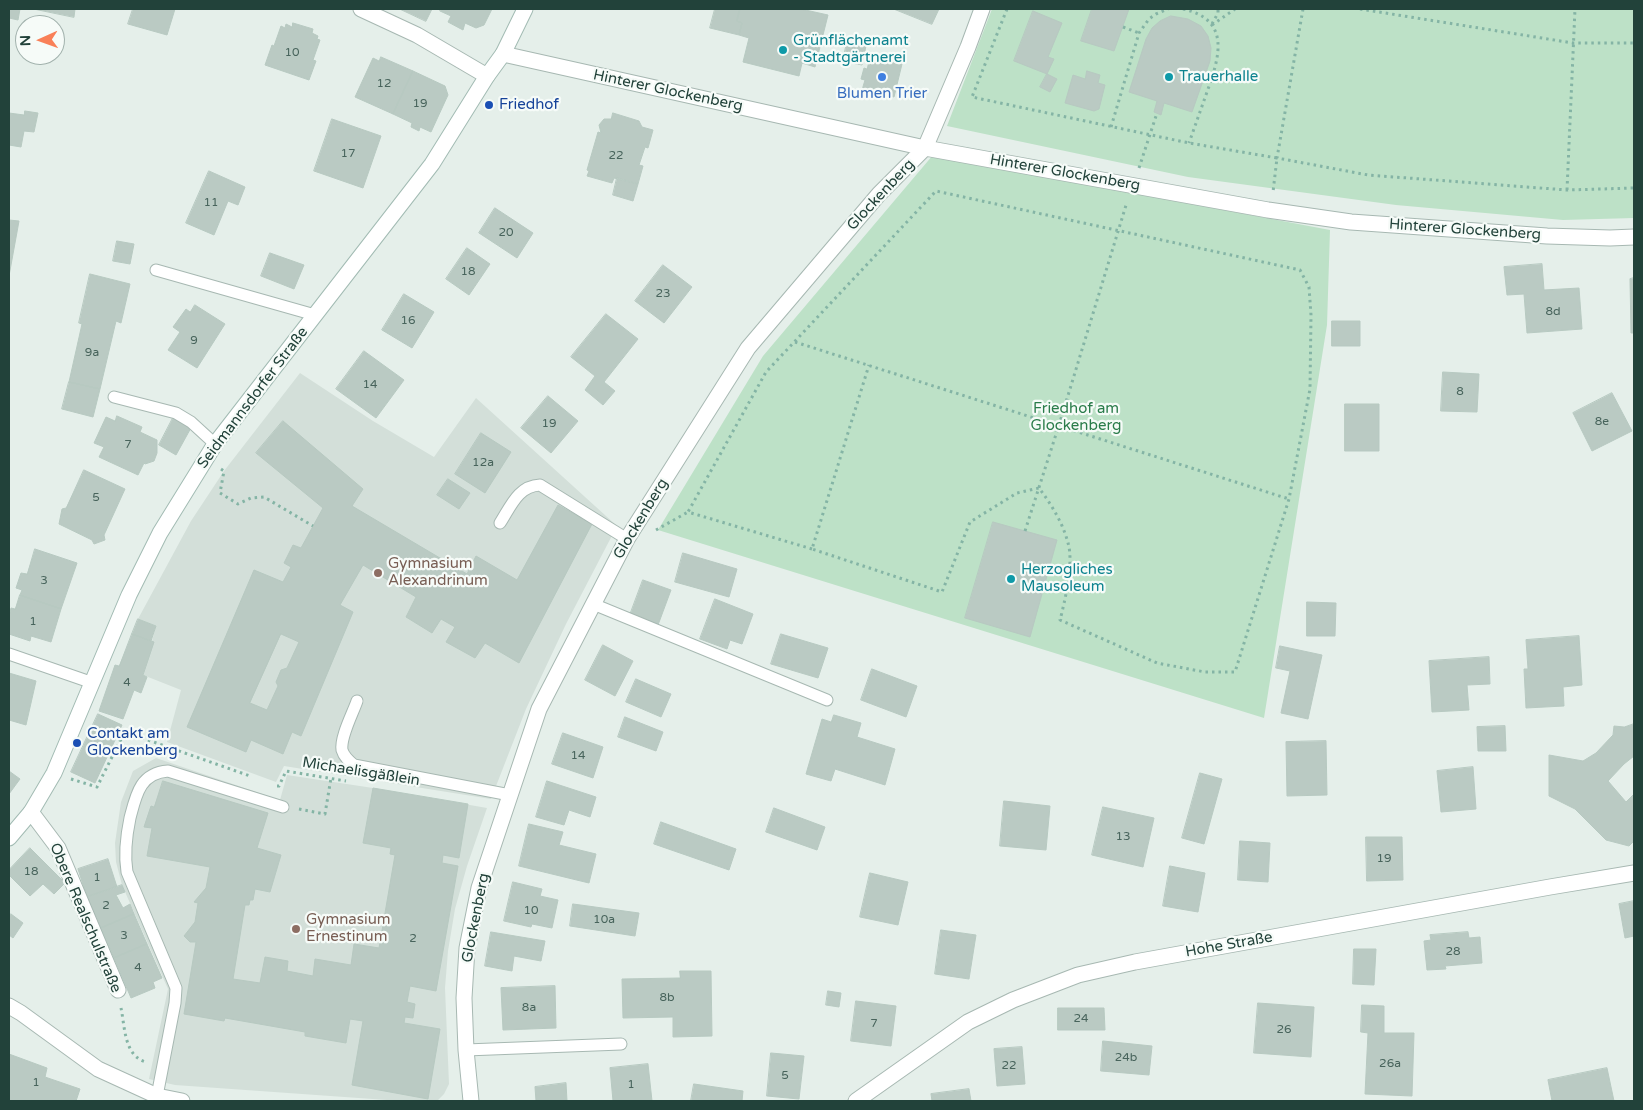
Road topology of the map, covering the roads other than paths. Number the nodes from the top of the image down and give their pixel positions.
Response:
1 (361, 9) edge
2 (525, 9) edge
3 (982, 9) edge
4 (503, 54) junction
5 (487, 76) junction
6 (925, 148) junction
7 (1634, 237) edge
8 (156, 270) dead end
9 (315, 314) junction
10 (114, 397) dead end
11 (215, 444) junction
12 (500, 523) dead end
13 (627, 539) junction
14 (593, 604) junction
15 (9, 654) edge
16 (93, 683) junction
17 (827, 700) dead end
18 (357, 701) dead end
19 (510, 795) junction
20 (284, 807) road end
21 (31, 812) junction
22 (9, 838) edge
23 (1634, 873) edge
24 (118, 990) road end
25 (9, 1006) edge
26 (621, 1044) dead end
27 (466, 1050) junction
28 (157, 1096) junction
29 (182, 1101) edge
30 (471, 1101) edge
31 (856, 1101) edge

1 - 5 street
2 - 4 street, Seidmannsdorfer Straße
3 - 6 street, Glockenberg
4 - 5 street, Seidmannsdorfer Straße
4 - 6 street, Hinterer Glockenberg
5 - 9 street, Seidmannsdorfer Straße
6 - 7 street, Hinterer Glockenberg
6 - 13 street, Glockenberg
8 - 9 lane
9 - 11 street, Seidmannsdorfer Straße
10 - 11 lane
11 - 16 street, Seidmannsdorfer Straße
12 - 13 lane
13 - 14 street, Glockenberg
14 - 17 lane
14 - 19 street, Glockenberg
15 - 16 lane
16 - 21 street, Seidmannsdorfer Straße
18 - 19 lane
19 - 27 street, Glockenberg
20 - 28 lane
21 - 22 street, Seidmannsdorfer Straße
21 - 24 street, Obere Realschulstraße
23 - 31 street, Hohe Straße
25 - 28 street
26 - 27 lane
27 - 30 street, Glockenberg
28 - 29 street

